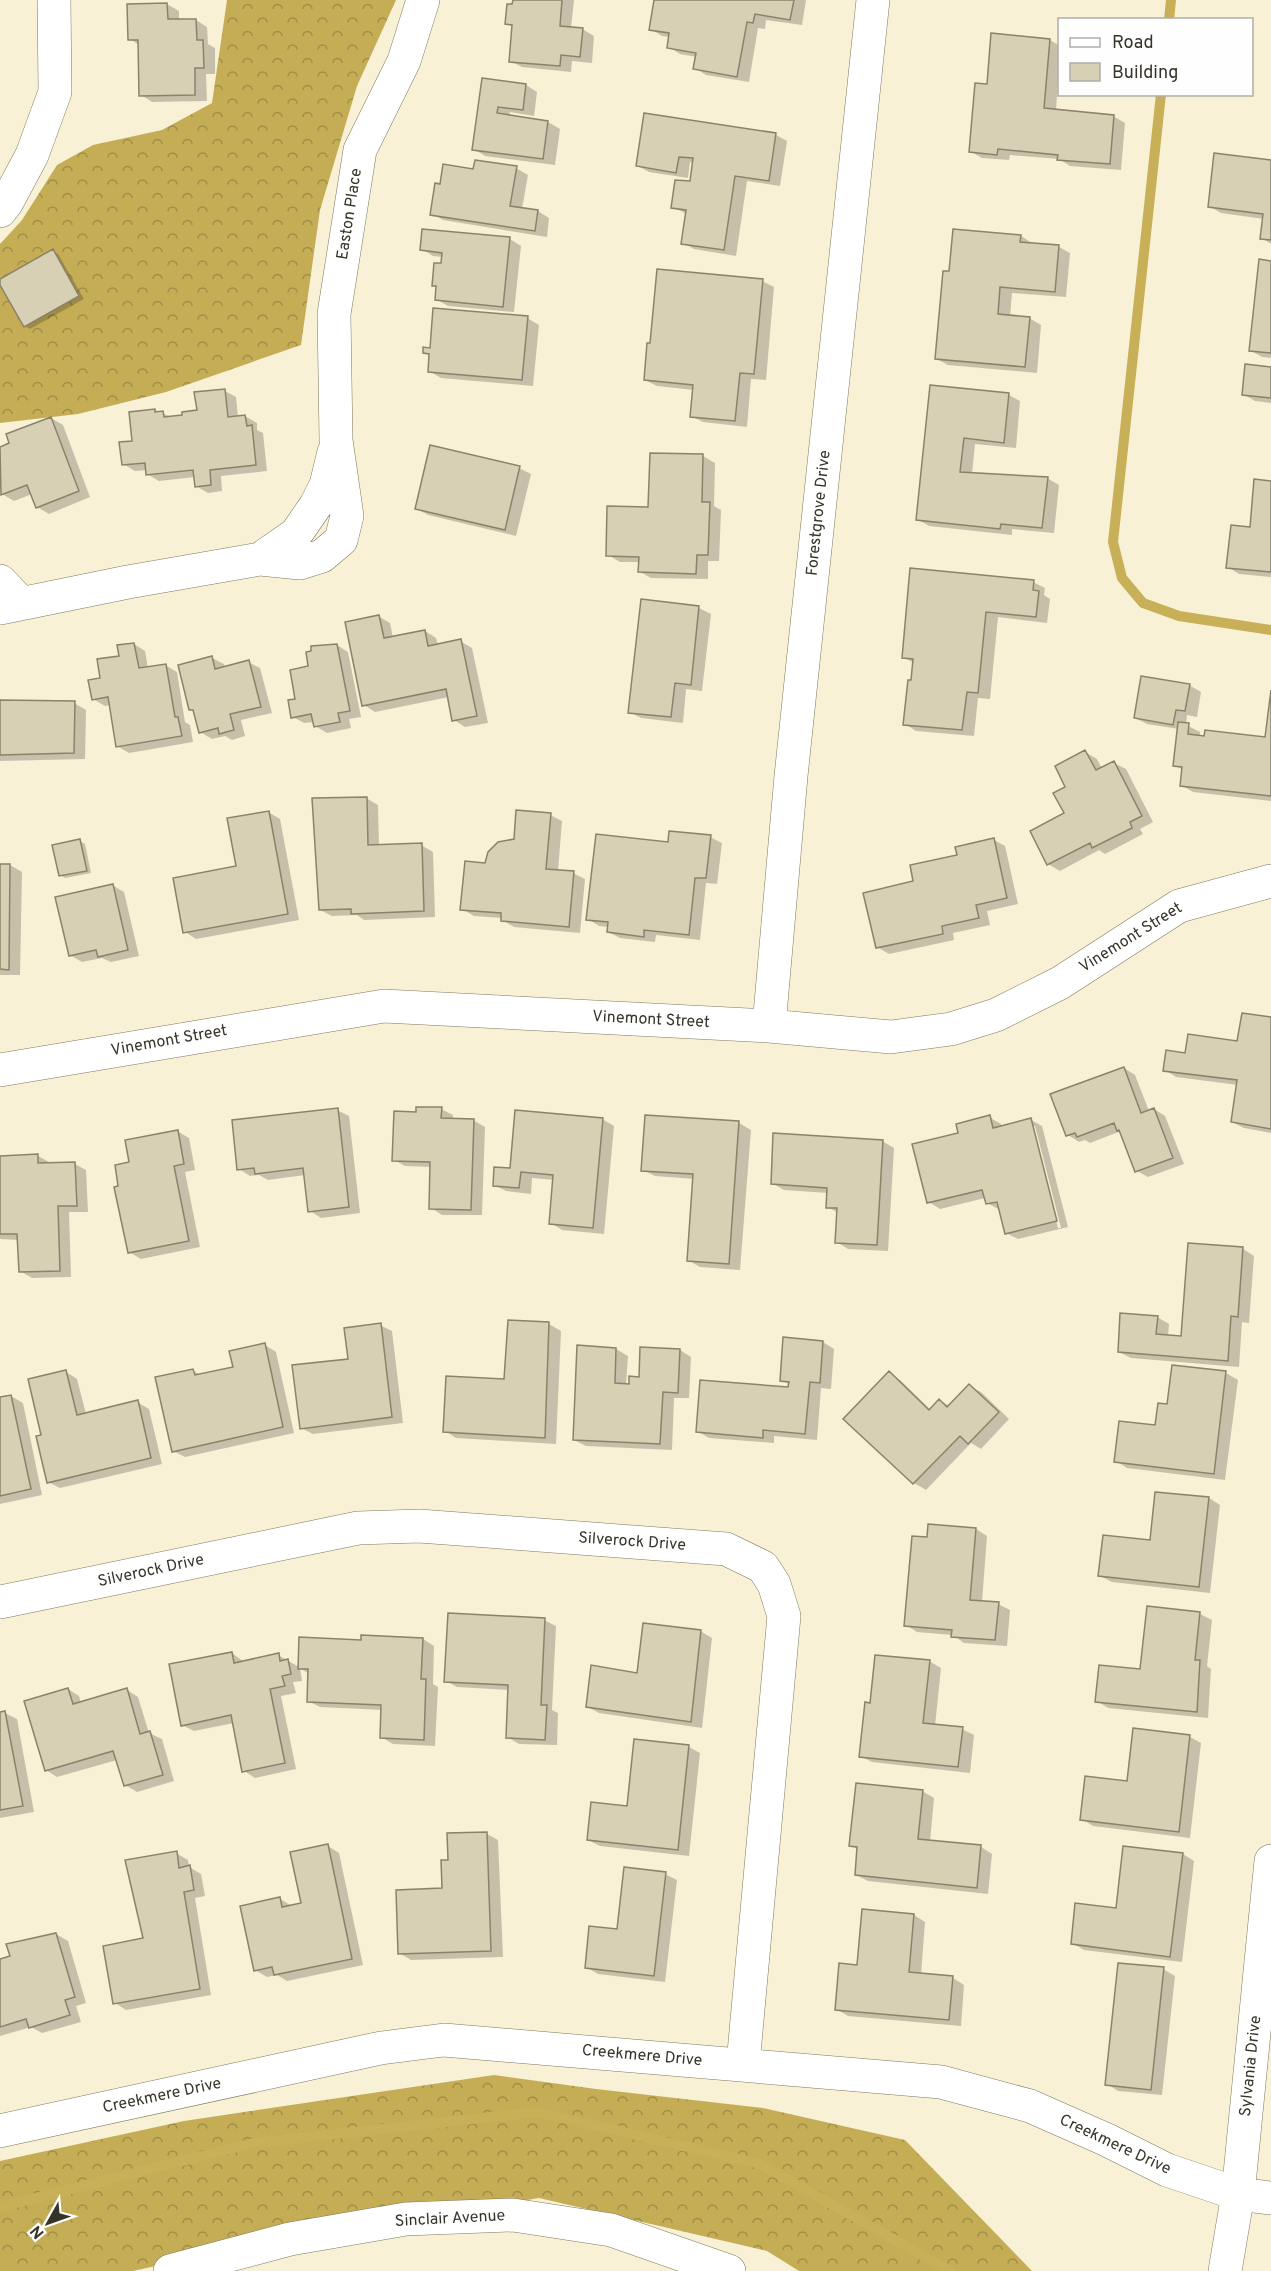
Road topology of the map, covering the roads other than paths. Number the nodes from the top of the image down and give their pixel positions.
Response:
1 (54, 0) edge
2 (423, 0) edge
3 (873, 0) edge
4 (0, 211) edge
5 (7, 597) edge
6 (1271, 880) edge
7 (769, 1026) junction
8 (0, 1070) edge
9 (0, 1602) edge
10 (1271, 1861) edge
11 (743, 2064) junction
12 (0, 2131) edge
13 (1238, 2194) junction
14 (1271, 2198) edge
15 (170, 2271) edge
16 (729, 2271) edge
17 (1225, 2271) edge

1 - 4 street
2 - 5 street, Easton Place
3 - 7 street, Forestgrove Drive
6 - 7 street, Vinemont Street
7 - 8 street, Vinemont Street
9 - 11 street, Silverock Drive
10 - 13 street, Sylvania Drive
11 - 12 street, Creekmere Drive
11 - 13 street, Creekmere Drive
13 - 14 street, Creekmere Drive
13 - 17 street, Sylvania Drive
15 - 16 street, Sinclair Avenue

